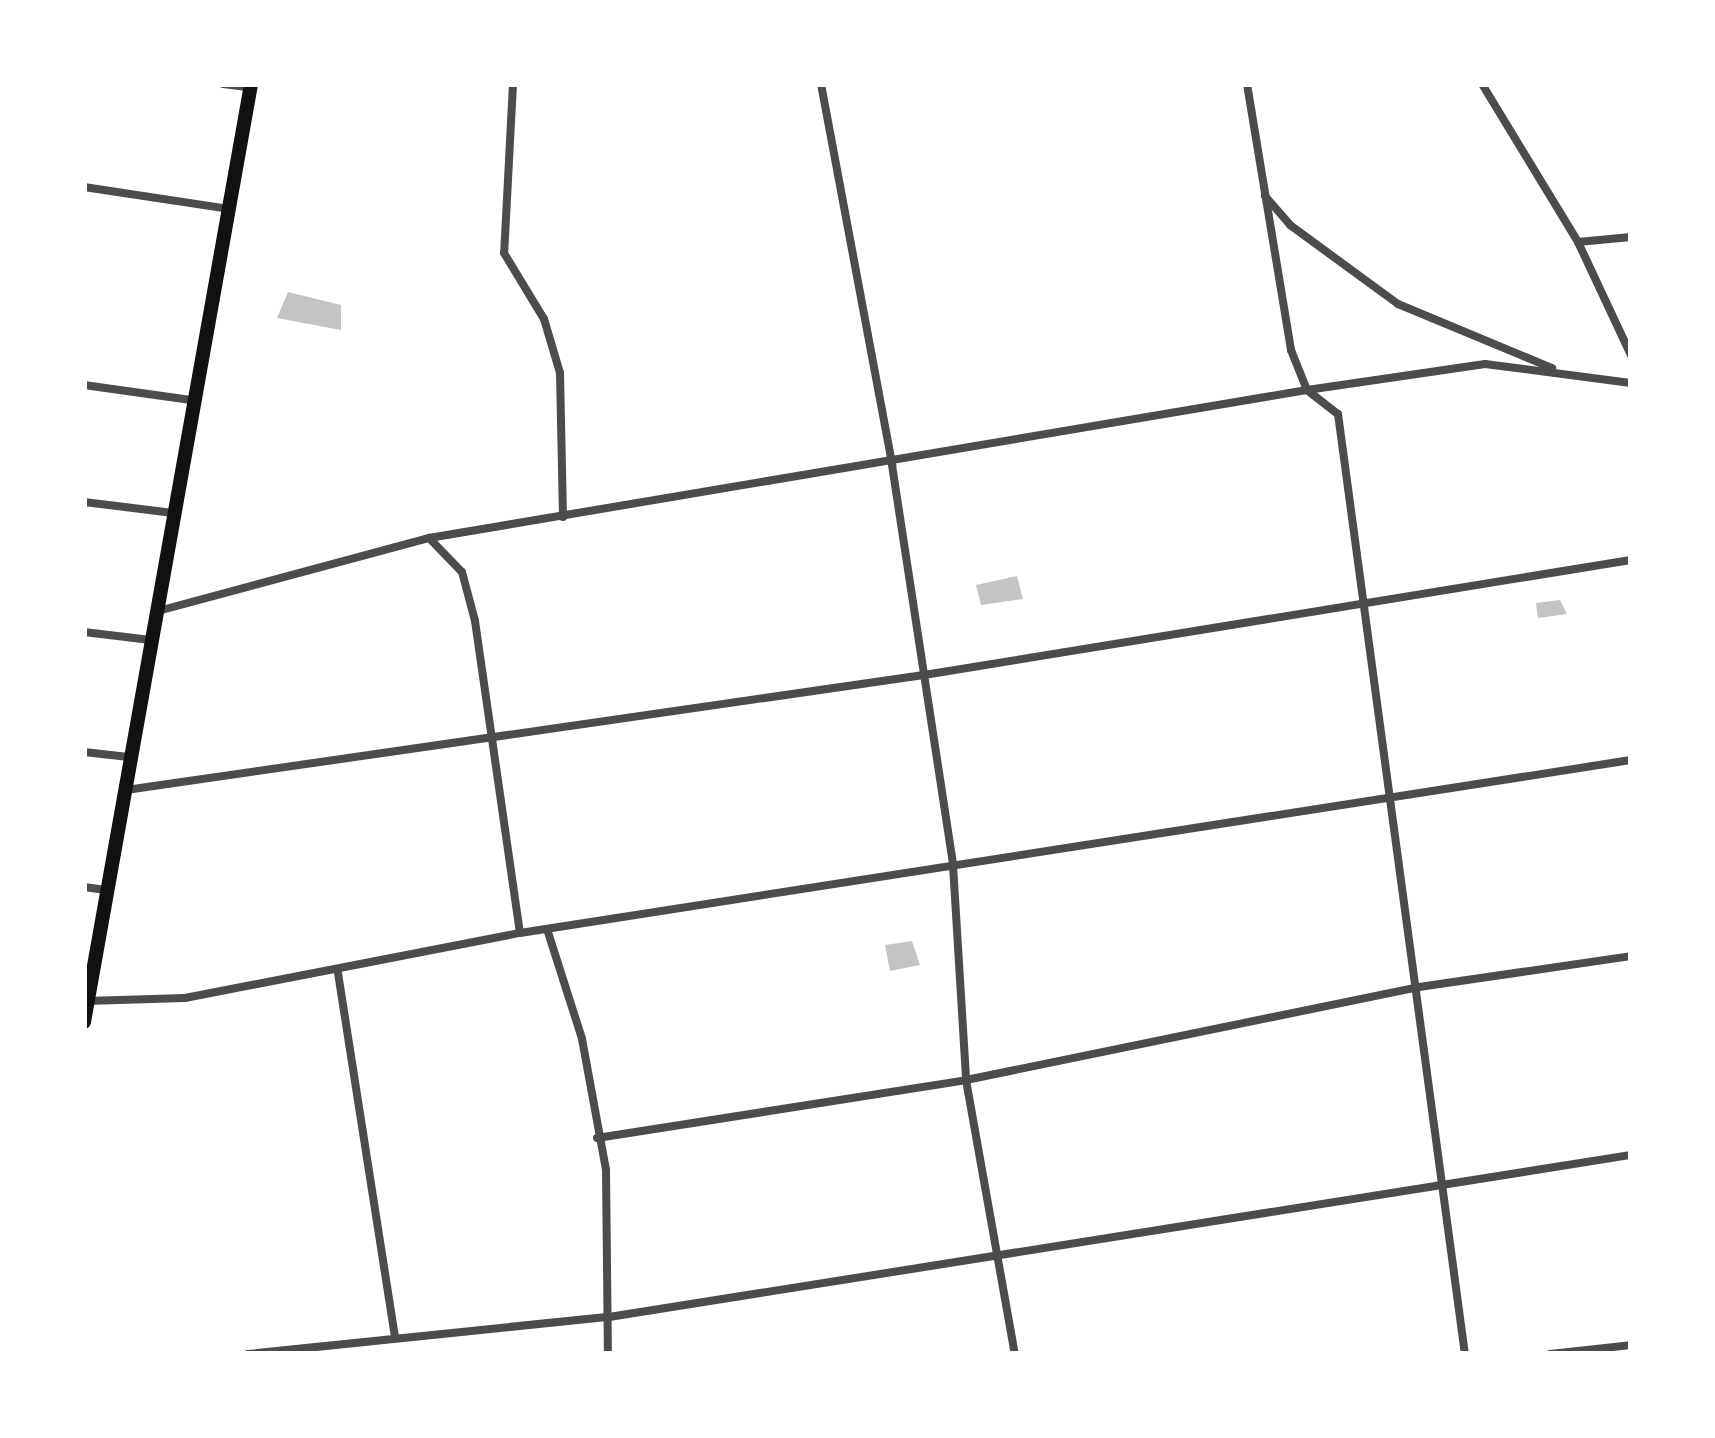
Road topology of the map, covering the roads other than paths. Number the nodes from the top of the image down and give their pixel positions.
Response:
1 (223, 84) edge
2 (513, 84) edge
3 (821, 84) edge
4 (1247, 84) edge
5 (1482, 84) edge
6 (250, 86) edge
7 (84, 187) edge
8 (1264, 195) junction
9 (232, 209) junction
10 (1631, 237) edge
11 (1578, 242) junction
12 (1631, 355) edge
13 (1560, 371) junction
14 (1631, 382) edge
15 (84, 385) edge
16 (1307, 390) junction
17 (191, 400) junction
18 (892, 465) junction
19 (84, 502) edge
20 (173, 513) junction
21 (563, 517) junction
22 (429, 538) junction
23 (1631, 560) edge
24 (1364, 599) junction
25 (157, 611) junction
26 (84, 632) edge
27 (152, 640) junction
28 (924, 674) junction
29 (490, 738) junction
30 (84, 752) edge
31 (129, 757) junction
32 (1631, 760) edge
33 (123, 790) junction
34 (1392, 796) junction
35 (953, 866) junction
36 (84, 887) edge
37 (107, 890) junction
38 (547, 929) junction
39 (520, 933) junction
40 (1631, 956) edge
41 (338, 973) junction
42 (1420, 987) junction
43 (86, 1001) edge
44 (84, 1020) edge
45 (966, 1080) junction
46 (597, 1138) junction
47 (1631, 1155) edge
48 (1448, 1183) junction
49 (997, 1258) junction
50 (609, 1317) junction
51 (395, 1336) junction
52 (1631, 1345) edge
53 (248, 1354) edge
54 (608, 1354) edge
55 (1015, 1354) edge
56 (1465, 1354) edge
57 (1550, 1354) edge

1 - 6 street
2 - 21 street
3 - 18 street
4 - 8 street
5 - 11 street
6 - 9 main road
7 - 9 street
8 - 13 street
8 - 16 street
9 - 17 main road
10 - 11 street
11 - 12 street
13 - 14 street
13 - 16 street
15 - 17 street
16 - 18 street
16 - 24 street
17 - 20 main road
18 - 21 street
18 - 28 street
19 - 20 street
20 - 25 main road
21 - 22 street
22 - 25 street
22 - 29 street
23 - 24 street
24 - 28 street
24 - 34 street
25 - 27 main road
26 - 27 street
27 - 31 main road
28 - 29 street
28 - 35 street
29 - 33 street
29 - 39 street
30 - 31 street
31 - 33 main road
32 - 34 street
33 - 37 main road
34 - 35 street
34 - 42 street
35 - 38 street
35 - 45 street
36 - 37 street
37 - 43 main road
38 - 39 street
38 - 46 street
39 - 41 street
40 - 42 street
41 - 43 street
41 - 51 street
42 - 45 street
42 - 48 street
43 - 44 main road
45 - 46 street
45 - 49 street
46 - 50 street
47 - 48 street
48 - 49 street
48 - 56 street
49 - 50 street
49 - 55 street
50 - 51 street
50 - 54 street
51 - 53 street
52 - 57 street

